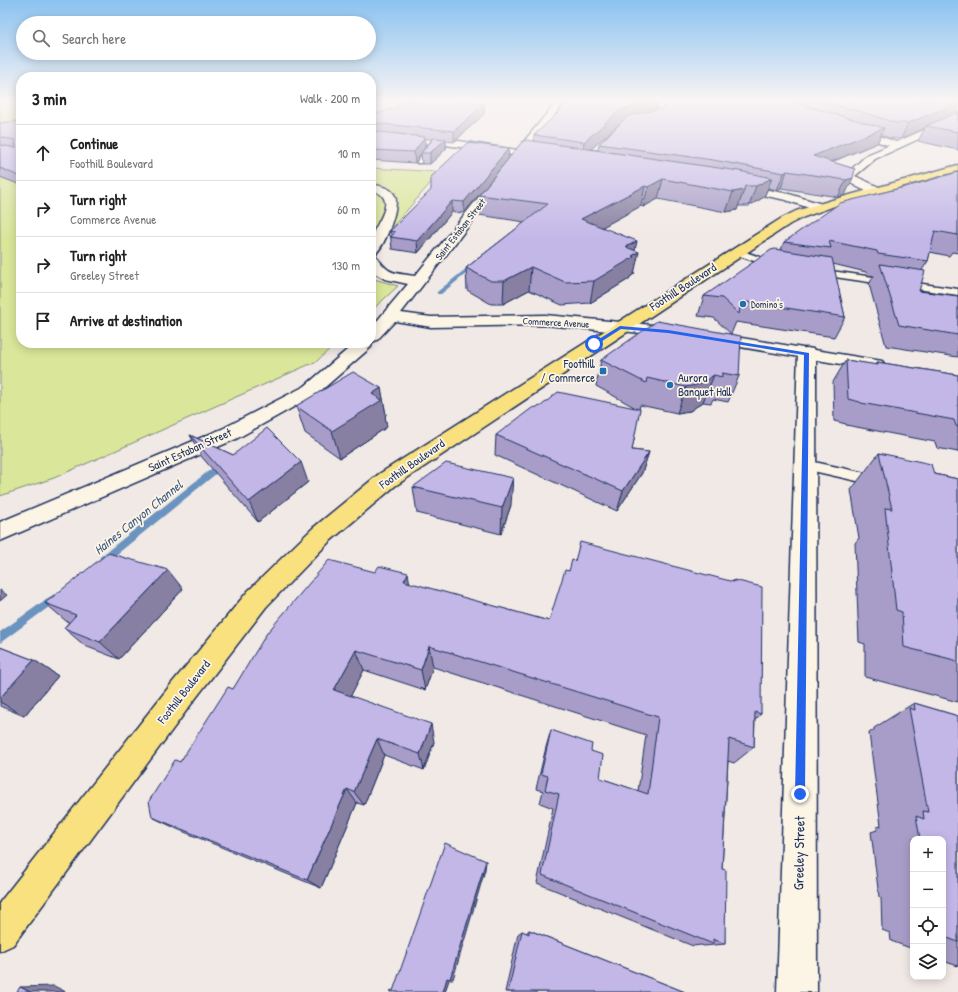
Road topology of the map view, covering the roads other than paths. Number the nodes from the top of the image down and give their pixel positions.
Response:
1 (431, 146) edge
2 (472, 146) edge
3 (524, 146) edge
4 (893, 146) edge
5 (519, 153) junction
6 (555, 158) edge
7 (419, 162) dead end
8 (958, 168) edge
9 (725, 185) edge
10 (376, 188) edge
11 (876, 190) junction
12 (818, 208) junction
13 (376, 243) edge
14 (737, 252) junction
15 (785, 267) edge
16 (376, 268) edge
17 (807, 270) edge
18 (418, 281) junction
19 (958, 292) edge
20 (391, 316) junction
21 (620, 327) junction
22 (376, 332) edge
23 (359, 348) edge
24 (807, 353) junction
25 (889, 368) edge
26 (805, 465) junction
27 (889, 483) edge
28 (0, 532) edge
29 (0, 932) edge
30 (797, 992) edge

1 - 7 lane
2 - 5 street
3 - 5 street, Saint Estaban Street
4 - 11 street
5 - 6 street
5 - 18 street, Saint Estaban Street
8 - 11 main road, Foothill Boulevard
9 - 12 street
10 - 13 street
11 - 12 main road, Foothill Boulevard
12 - 14 main road, Foothill Boulevard
14 - 15 lane
14 - 21 main road, Foothill Boulevard
16 - 18 street
17 - 19 lane
18 - 20 street, Saint Estaban Street
20 - 21 street, Commerce Avenue
20 - 22 street, Saint Estaban Street
21 - 24 street, Commerce Avenue
21 - 29 main road, Foothill Boulevard
23 - 28 street, Saint Estaban Street
24 - 25 street, Commerce Avenue
24 - 26 street, Greeley Street
26 - 27 lane
26 - 30 street, Greeley Street

